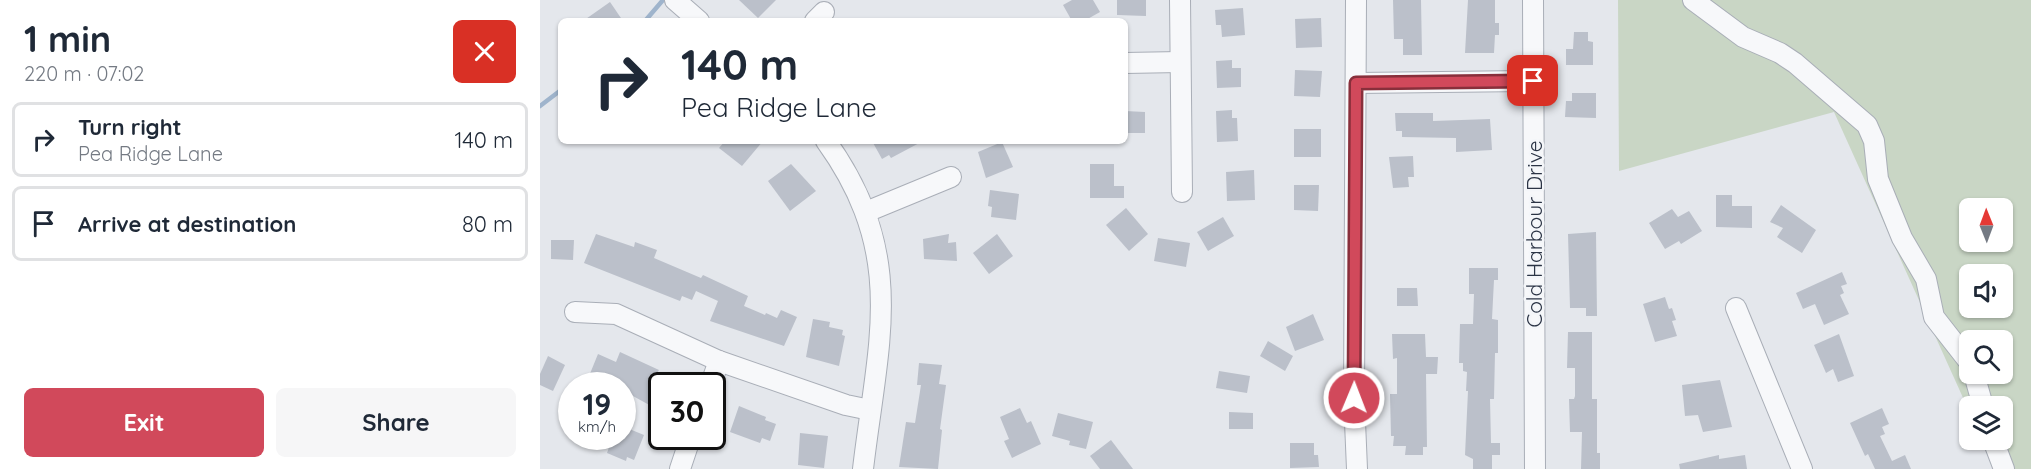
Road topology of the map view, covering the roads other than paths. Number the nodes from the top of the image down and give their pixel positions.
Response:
1 (675, 0) edge
2 (1180, 0) edge
3 (1356, 0) edge
4 (1533, 0) edge
5 (1693, 0) edge
6 (696, 18) edge
7 (1180, 62) junction
8 (1128, 63) edge
9 (1533, 81) junction
10 (1356, 83) junction
11 (828, 144) edge
12 (951, 177) dead end
13 (1182, 192) dead end
14 (866, 212) junction
15 (1736, 308) dead end
16 (574, 312) dead end
17 (1959, 349) edge
18 (718, 361) junction
19 (714, 372) edge
20 (870, 410) junction
21 (686, 450) edge
22 (1997, 450) edge
23 (680, 469) edge
24 (863, 469) edge
25 (1357, 469) edge
26 (1535, 469) edge
27 (1802, 469) edge
28 (2004, 469) edge

1 - 6 street
2 - 7 street
3 - 10 street
4 - 9 street, Cold Harbour Drive
5 - 17 street
7 - 8 street
7 - 13 street
9 - 10 street
9 - 26 street, Cold Harbour Drive
10 - 25 street
11 - 14 street
12 - 14 street
14 - 20 street
15 - 27 street
16 - 18 street
18 - 19 street
18 - 20 street
20 - 24 street
21 - 23 street
22 - 28 street

